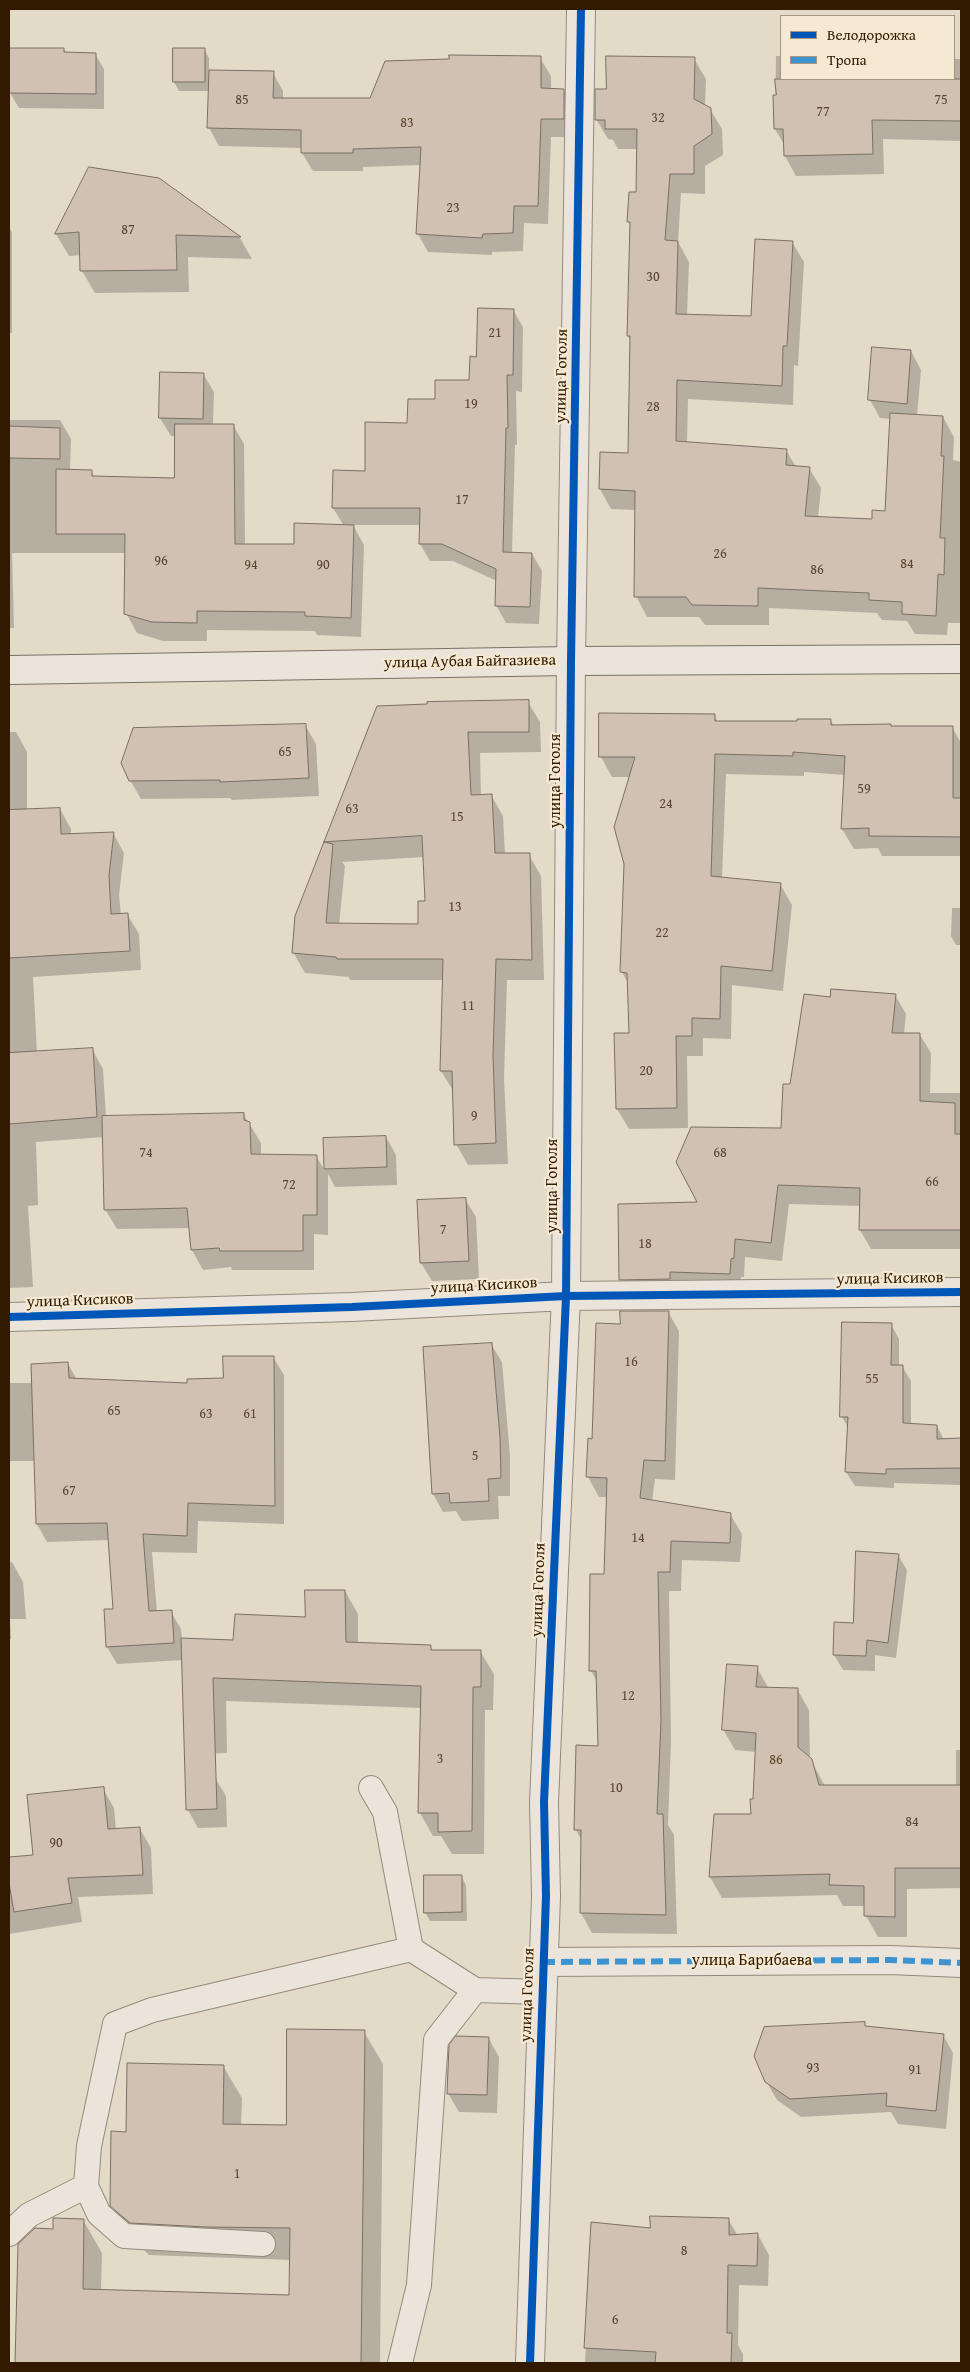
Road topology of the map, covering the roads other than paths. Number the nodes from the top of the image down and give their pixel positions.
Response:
1 (581, 9) edge
2 (961, 659) edge
3 (571, 661) junction
4 (9, 670) edge
5 (961, 1292) edge
6 (566, 1296) junction
7 (9, 1317) edge
8 (371, 1788) dead end
9 (411, 1950) junction
10 (543, 1962) junction
11 (961, 1963) edge
12 (475, 1990) junction
13 (542, 1992) junction
14 (86, 2186) junction
15 (9, 2234) edge
16 (263, 2244) dead end
17 (400, 2363) edge
18 (530, 2363) edge

1 - 3 street, улица Гоголя
2 - 3 street, улица Аубая Байгазиева
3 - 4 street, улица Аубая Байгазиева
3 - 6 street, улица Гоголя
5 - 6 street, улица Кисиков
6 - 7 street, улица Кисиков
6 - 10 street, улица Гоголя
8 - 9 lane
9 - 12 lane
9 - 14 lane
10 - 11 street, улица Барибаева
10 - 13 street, улица Гоголя
12 - 13 lane
12 - 17 lane
13 - 18 street, улица Гоголя
14 - 15 lane
14 - 16 lane

